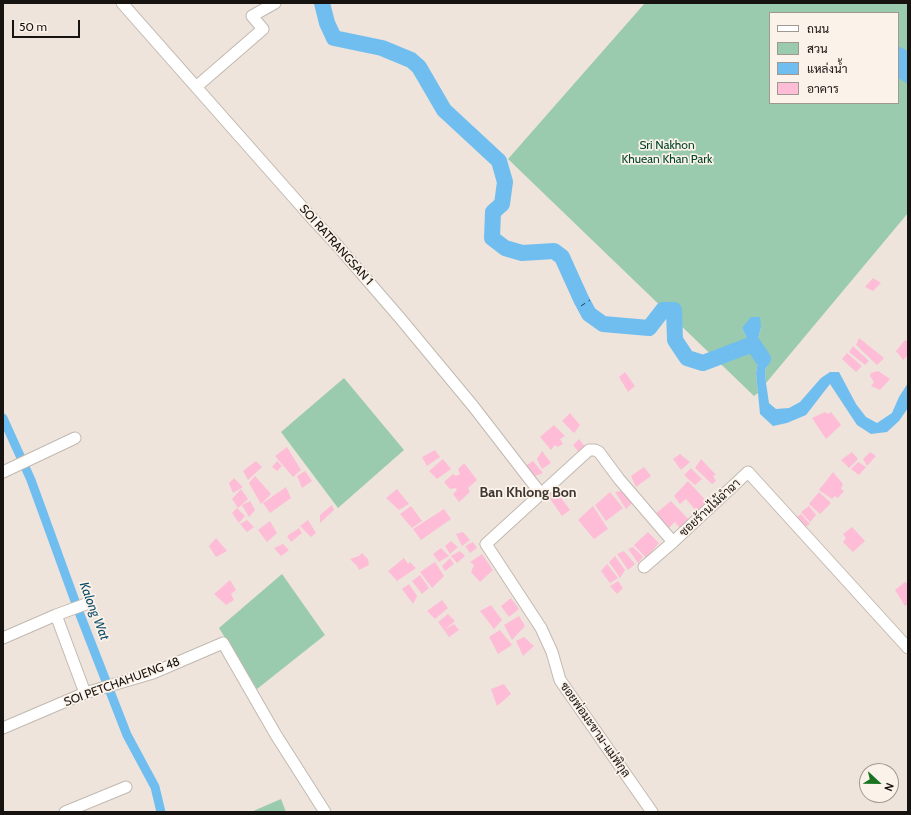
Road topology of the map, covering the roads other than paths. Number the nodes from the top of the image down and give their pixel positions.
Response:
1 (122, 3) edge
2 (275, 3) edge
3 (196, 87) junction
4 (75, 438) dead end
5 (3, 472) edge
6 (541, 494) junction
7 (674, 542) junction
8 (644, 567) dead end
9 (86, 604) dead end
10 (57, 615) junction
11 (3, 638) edge
12 (908, 648) edge
13 (85, 694) junction
14 (3, 728) edge
15 (126, 787) dead end
16 (65, 812) edge
17 (325, 812) edge
18 (652, 812) edge

1 - 3 street, SOI RATRANGSAN 1
2 - 3 street
3 - 6 street, SOI RATRANGSAN 1
4 - 5 street
6 - 7 street, ซอยร้านไม้ฉำฉา
6 - 18 street, ซอยพ่อมะขาม-แม่พิกุล
7 - 8 street
7 - 12 street, ซอยร้านไม้ฉำฉา
9 - 10 street
10 - 11 street
10 - 13 street
13 - 14 street, SOI PETCHAHUENG 48
13 - 17 street, SOI PETCHAHUENG 48
15 - 16 street

